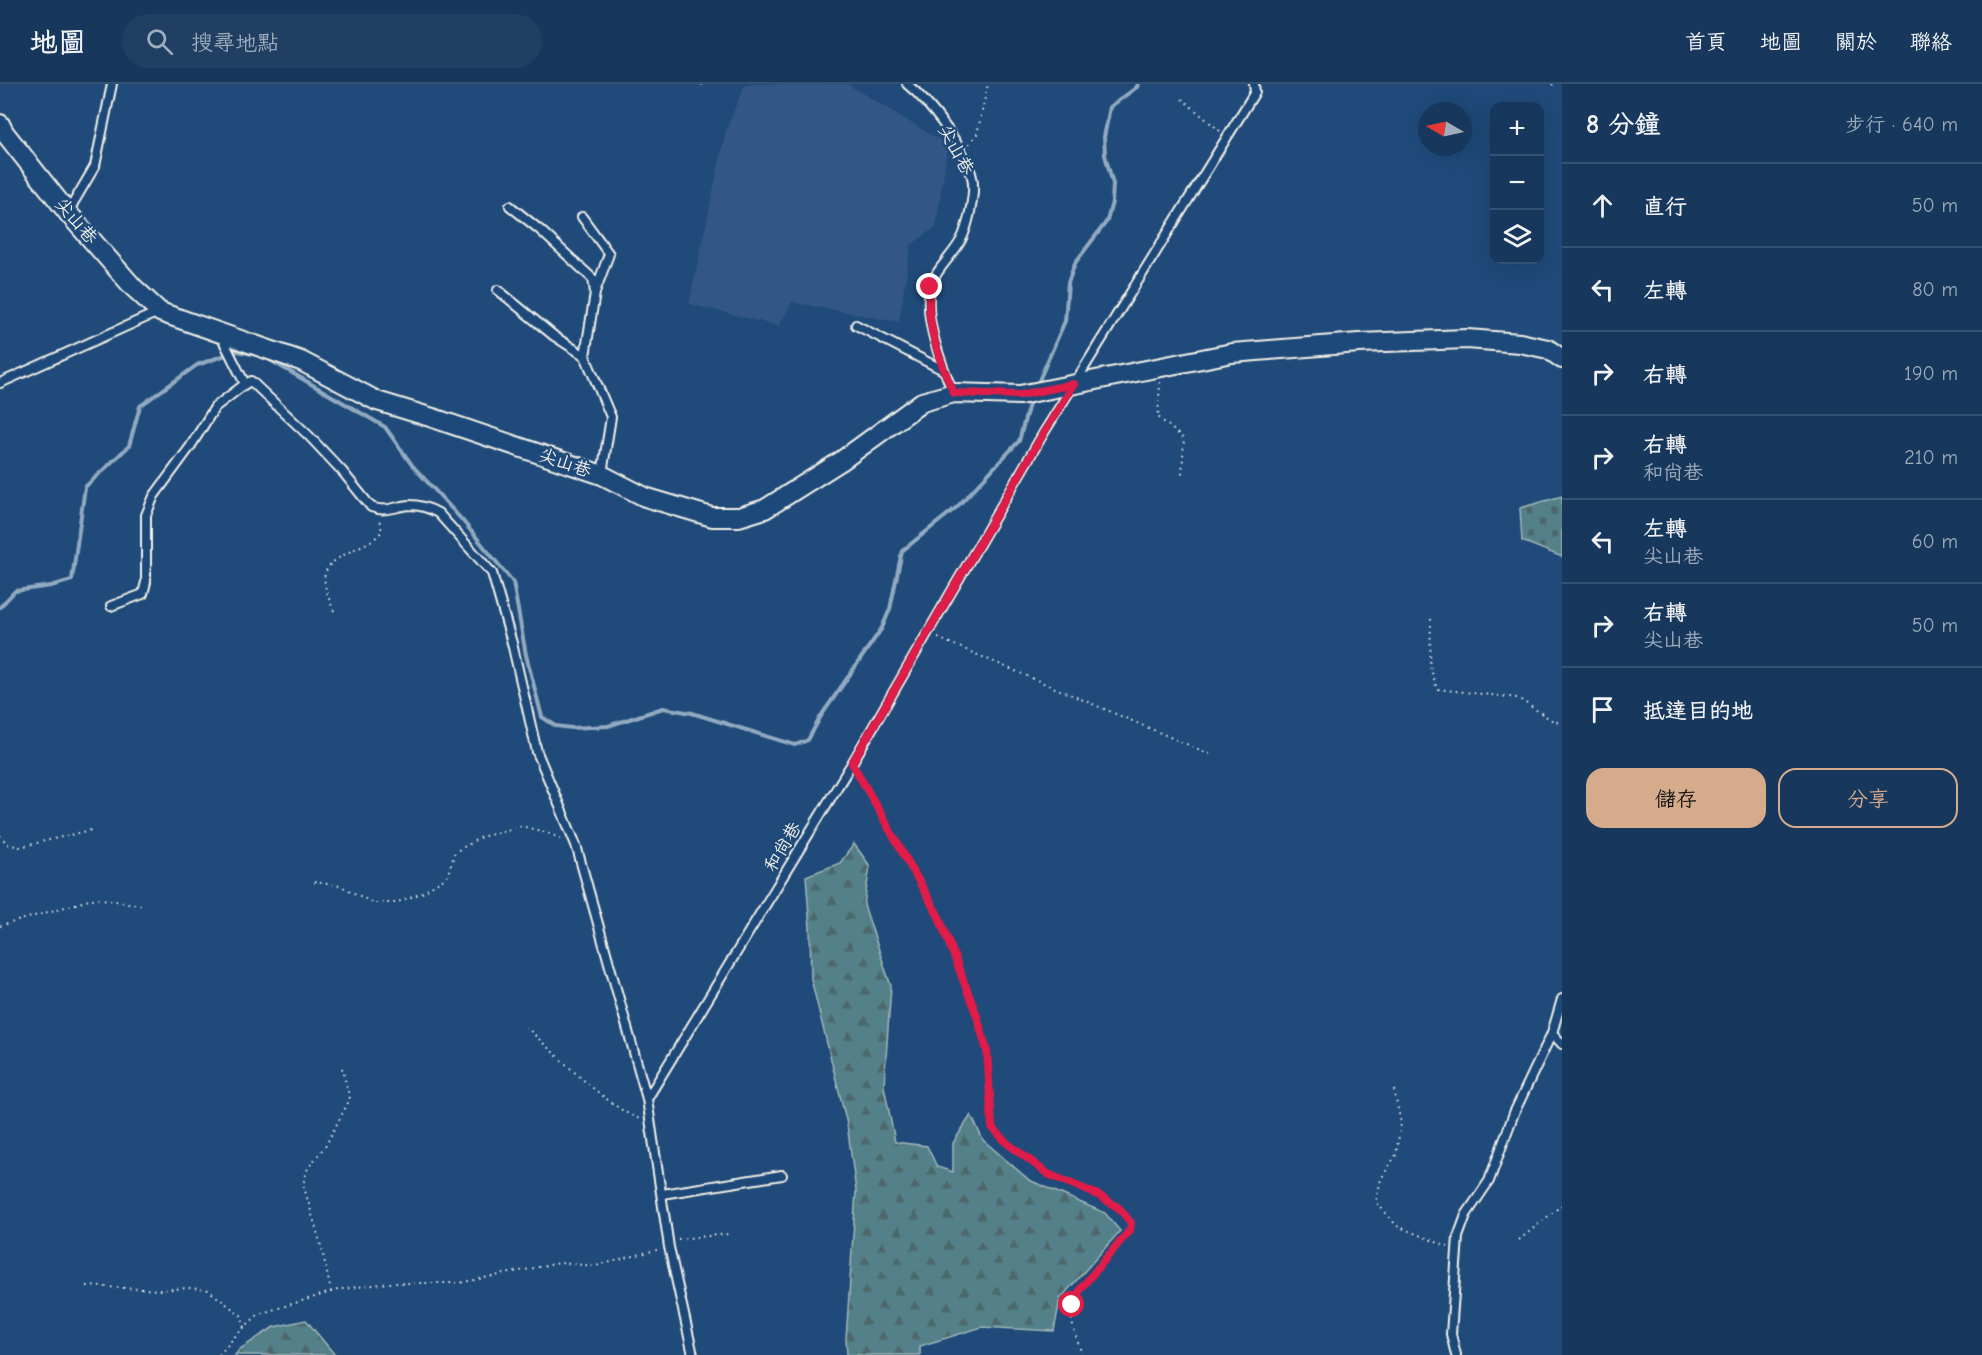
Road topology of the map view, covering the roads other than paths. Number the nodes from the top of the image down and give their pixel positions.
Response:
1 (111, 84) edge
2 (907, 84) edge
3 (1254, 84) edge
4 (0, 124) edge
5 (510, 206) dead end
6 (68, 213) junction
7 (582, 217) dead end
8 (498, 290) dead end
9 (595, 293) junction
10 (160, 312) junction
11 (856, 325) dead end
12 (221, 334) junction
13 (585, 357) junction
14 (1562, 359) edge
15 (943, 370) junction
16 (0, 383) edge
17 (245, 384) junction
18 (1074, 384) junction
19 (954, 393) junction
20 (602, 476) junction
21 (111, 606) dead end
22 (1562, 999) edge
23 (1552, 1033) junction
24 (1562, 1044) edge
25 (647, 1099) junction
26 (782, 1175) dead end
27 (662, 1194) junction
28 (693, 1355) edge
29 (1456, 1355) edge

1 - 6 lane
2 - 15 lane, 尖山巷
3 - 18 lane, 和尚巷
4 - 6 street, 尖山巷
5 - 9 lane
6 - 10 street, 尖山巷
7 - 9 lane
8 - 13 lane
9 - 13 lane
10 - 12 street, 尖山巷
10 - 16 lane
11 - 15 lane
12 - 17 lane
12 - 20 street, 尖山巷
13 - 20 lane
14 - 18 street, 尖山巷
15 - 19 lane, 尖山巷
17 - 21 lane
17 - 25 lane
18 - 19 street, 尖山巷
18 - 25 lane, 和尚巷
19 - 20 street, 尖山巷
22 - 23 lane
23 - 24 lane
23 - 29 lane
25 - 27 lane
26 - 27 lane
27 - 28 lane

